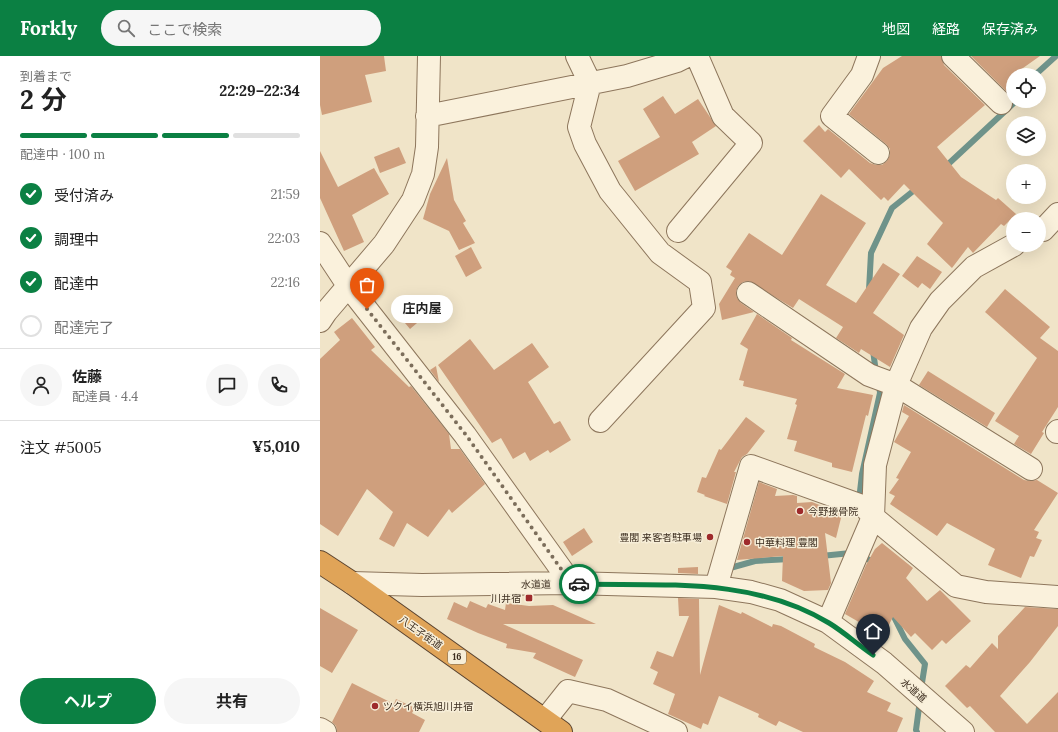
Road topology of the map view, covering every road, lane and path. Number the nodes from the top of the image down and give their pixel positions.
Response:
1 (429, 56) edge
2 (577, 56) edge
3 (687, 56) edge
4 (697, 56) edge
5 (869, 56) edge
6 (953, 56) edge
7 (590, 83) junction
8 (1001, 103) dead end
9 (427, 116) junction
10 (878, 153) dead end
11 (1058, 214) edge
12 (1047, 230) edge
13 (678, 231) dead end
14 (320, 243) edge
15 (1006, 249) edge
16 (349, 286) junction
17 (748, 293) dead end
18 (320, 322) edge
19 (896, 385) junction
20 (600, 421) dead end
21 (1031, 469) dead end
22 (873, 517) junction
23 (320, 562) edge
24 (352, 583) junction
25 (571, 583) junction
26 (716, 586) junction
27 (1058, 597) edge
28 (828, 622) junction
29 (553, 726) edge
30 (320, 729) edge
31 (325, 732) edge
32 (676, 732) edge
33 (963, 732) edge

1 - 9 street
2 - 7 street
3 - 7 street
4 - 13 street
5 - 10 street
6 - 8 street
7 - 9 street
7 - 20 street
9 - 16 street
11 - 12 street
14 - 16 street
15 - 19 street
16 - 18 street
16 - 25 street
17 - 19 street
19 - 21 street
19 - 22 street
22 - 26 street
22 - 27 street
22 - 28 street
23 - 24 highway, 八王子街道 / 16
24 - 25 street, 水道道
24 - 29 highway, 八王子街道 / 16
25 - 26 street, 水道道
26 - 28 street, 水道道
28 - 33 street, 水道道
29 - 32 street
30 - 31 street

